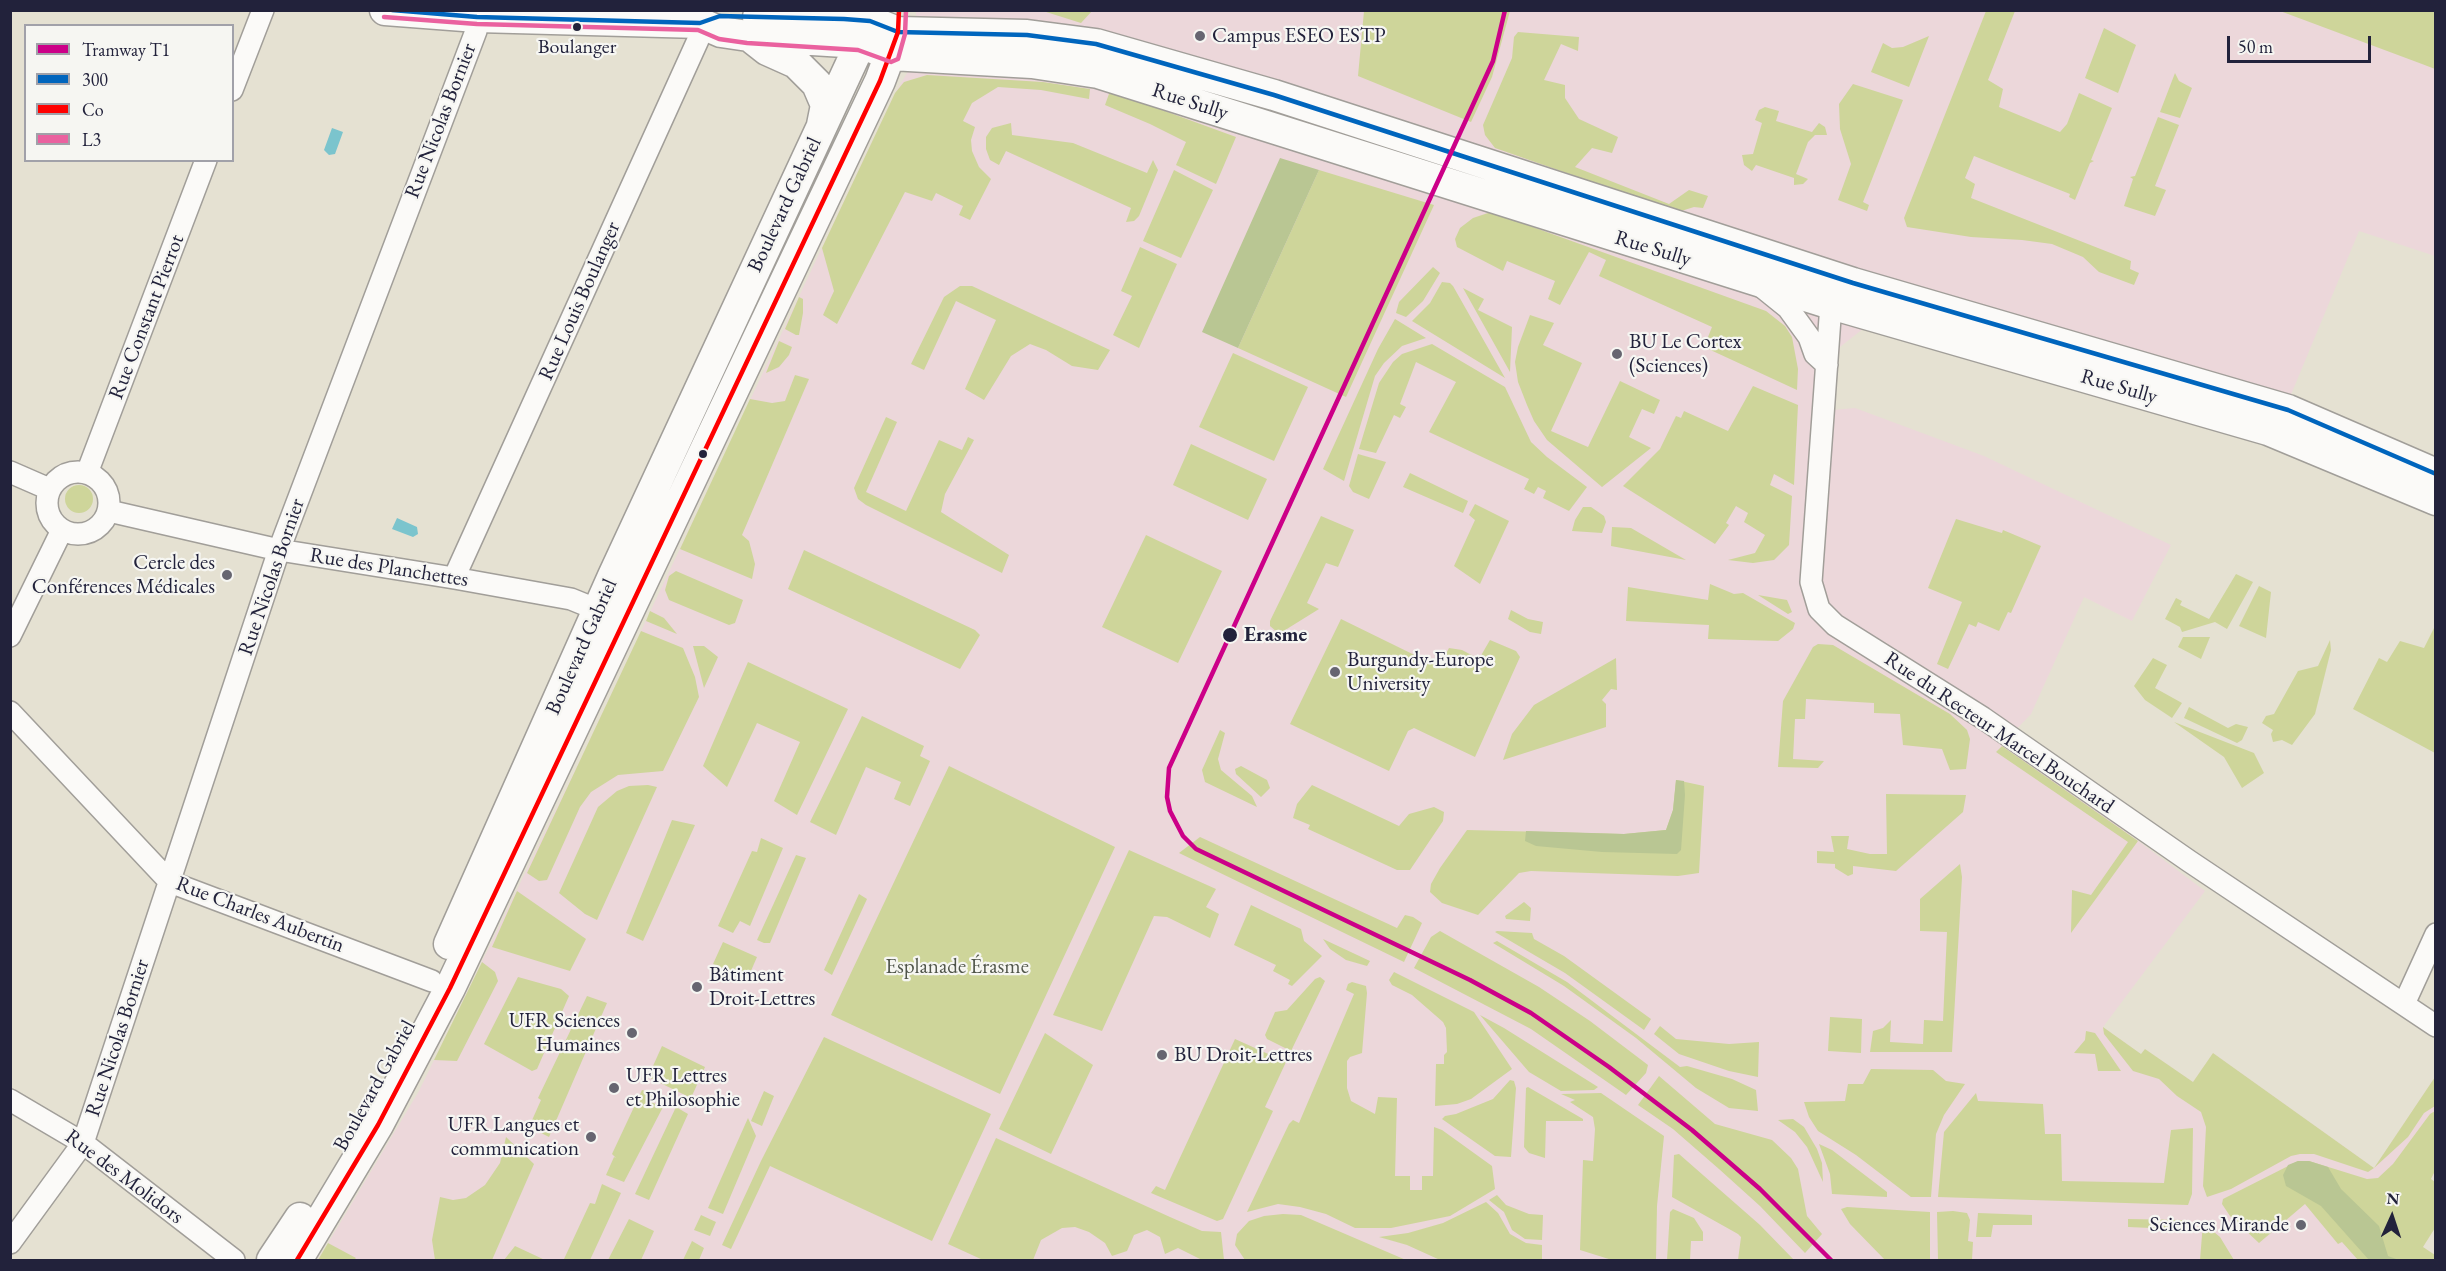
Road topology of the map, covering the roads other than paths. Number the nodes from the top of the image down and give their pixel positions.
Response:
1 (262, 10) edge
2 (385, 10) edge
3 (941, 10) edge
4 (558, 14) edge
5 (477, 17) junction
6 (700, 23) junction
7 (882, 29) edge
8 (984, 33) junction
9 (748, 36) junction
10 (234, 85) edge
11 (822, 125) junction
12 (205, 162) edge
13 (1817, 272) junction
14 (1755, 281) junction
15 (1831, 304) junction
16 (1870, 316) junction
17 (1827, 358) junction
18 (10, 472) edge
19 (87, 473) junction
20 (2436, 474) edge
21 (49, 489) junction
22 (2436, 500) edge
23 (109, 511) junction
24 (62, 530) junction
25 (279, 550) junction
26 (454, 578) junction
27 (598, 610) junction
28 (10, 636) edge
29 (10, 712) edge
30 (170, 882) junction
31 (2436, 934) edge
32 (432, 981) junction
33 (2404, 1005) junction
34 (2436, 1026) edge
35 (10, 1100) edge
36 (83, 1143) junction
37 (10, 1243) edge
38 (234, 1260) edge
39 (272, 1260) edge
40 (297, 1260) edge

1 - 10 street
2 - 5 main road
3 - 8 main road
4 - 5 main road
4 - 6 main road
5 - 25 street, Rue Nicolas Bornier
6 - 7 main road
6 - 9 main road
6 - 26 street, Rue Louis Boulanger
7 - 8 main road, Rue Sully
7 - 9 main road
7 - 11 main road, Boulevard Gabriel
7 - 14 main road, Rue Sully
7 - 40 main road, Boulevard Gabriel
8 - 13 main road, Rue Sully
9 - 11 main road
11 - 27 main road, Boulevard Gabriel
12 - 19 street, Rue Constant Pierrot
13 - 15 street
13 - 20 main road, Rue Sully
14 - 15 main road, Rue Sully
14 - 17 street
15 - 16 main road, Rue Sully
15 - 17 street, Rue du Recteur Marcel Bouchard
16 - 17 street
16 - 22 main road, Rue Sully
17 - 33 street, Rue du Recteur Marcel Bouchard
18 - 21 street
19 - 21 street
19 - 23 street
21 - 24 street
23 - 24 street
23 - 25 street, Rue des Planchettes
24 - 28 street
25 - 26 street, Rue des Planchettes
25 - 30 street, Rue Nicolas Bornier
26 - 27 street, Rue des Planchettes
27 - 32 main road, Boulevard Gabriel
29 - 30 street, Rue Charles Aubertin
30 - 32 street, Rue Charles Aubertin
30 - 36 street, Rue Nicolas Bornier
31 - 33 street
32 - 39 main road, Boulevard Gabriel
33 - 34 street, Rue du Recteur Marcel Bouchard
35 - 36 street, Rue des Molidors
36 - 37 street, Rue Nicolas Bornier
36 - 38 street, Rue des Molidors

